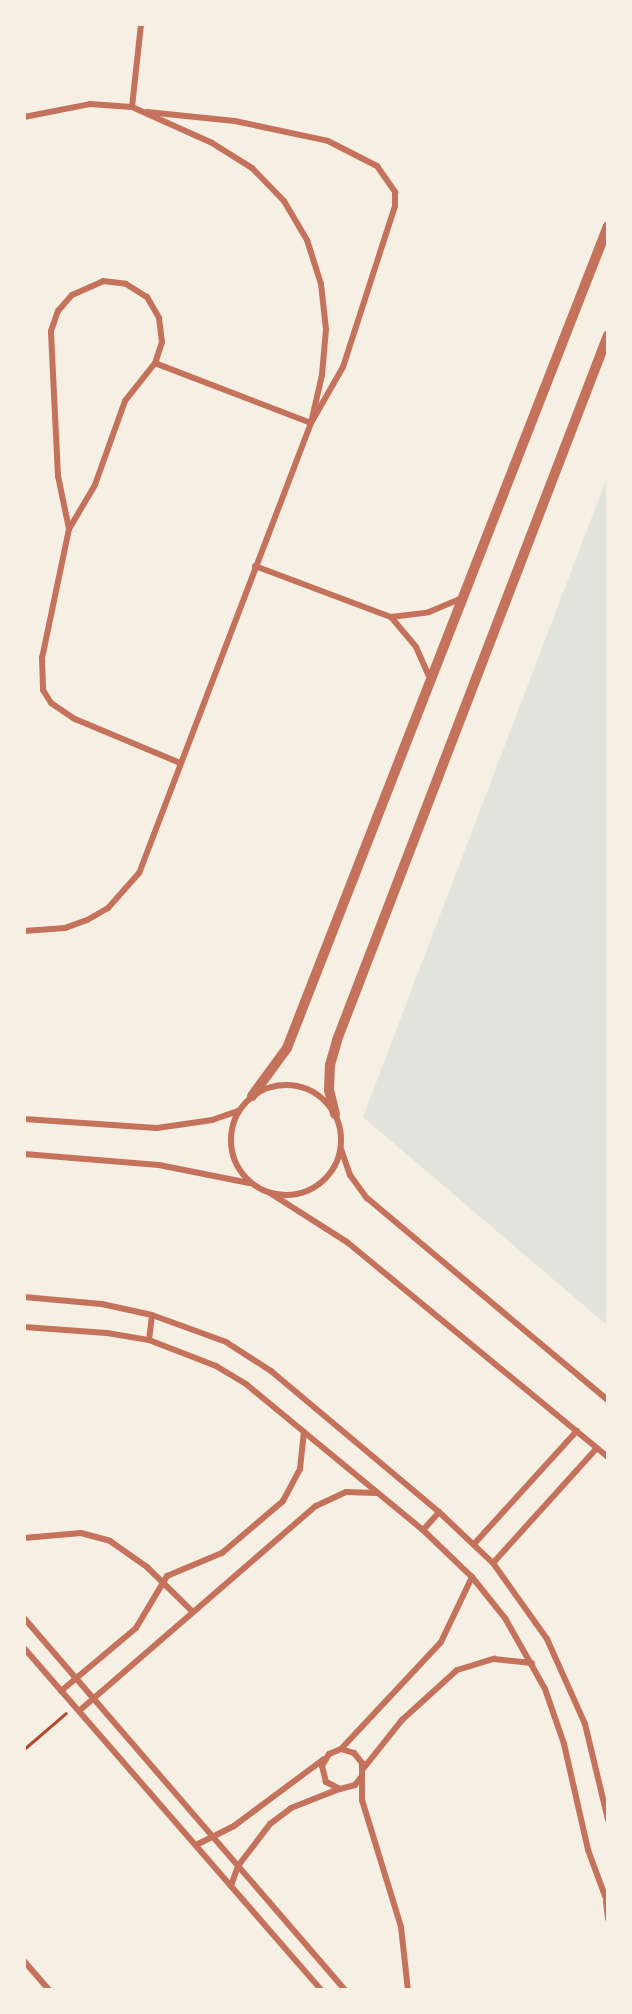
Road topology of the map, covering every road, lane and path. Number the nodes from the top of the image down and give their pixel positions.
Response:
1 (141, 24) edge
2 (132, 107) junction
3 (144, 112) junction
4 (24, 117) edge
5 (608, 226) edge
6 (608, 335) edge
7 (155, 363) junction
8 (311, 423) junction
9 (69, 529) junction
10 (255, 566) junction
11 (464, 597) junction
12 (391, 617) junction
13 (431, 683) junction
14 (180, 764) junction
15 (24, 931) edge
16 (252, 1096) junction
17 (238, 1112) junction
18 (335, 1114) junction
19 (24, 1119) edge
20 (341, 1149) junction
21 (24, 1154) edge
22 (251, 1183) junction
23 (270, 1193) junction
24 (24, 1297) edge
25 (152, 1315) junction
26 (24, 1327) edge
27 (149, 1340) junction
28 (608, 1400) edge
29 (577, 1431) junction
30 (304, 1432) junction
31 (597, 1448) junction
32 (608, 1457) edge
33 (378, 1494) junction
34 (440, 1512) junction
35 (423, 1530) junction
36 (26, 1537) edge
37 (474, 1544) junction
38 (493, 1563) junction
39 (472, 1577) junction
40 (162, 1581) junction
41 (193, 1612) junction
42 (24, 1618) edge
43 (24, 1648) edge
44 (532, 1663) junction
45 (75, 1678) junction
46 (61, 1691) junction
47 (93, 1699) junction
48 (77, 1709) junction
49 (24, 1749) edge
50 (341, 1749) junction
51 (325, 1759) junction
52 (362, 1773) junction
53 (340, 1789) junction
54 (608, 1820) edge
55 (214, 1838) junction
56 (196, 1845) junction
57 (238, 1866) junction
58 (231, 1886) junction
59 (607, 1901) edge
60 (608, 1919) edge
61 (24, 1961) edge
62 (49, 1990) edge
63 (321, 1990) edge
64 (345, 1990) edge
65 (408, 1990) edge

1 - 2 street
2 - 3 street
2 - 4 street
3 - 8 street
3 - 8 street
5 - 11 street
6 - 18 street
7 - 8 street
7 - 9 street
7 - 9 street
8 - 10 street
9 - 14 street
10 - 12 street
10 - 14 street
11 - 12 street
11 - 13 street
12 - 13 street
13 - 16 street
14 - 15 street
16 - 17 street
16 - 18 street
17 - 19 street
17 - 22 street
18 - 20 street
20 - 23 street
20 - 28 street
21 - 22 street
22 - 23 street
23 - 29 street
24 - 25 street
25 - 27 street
25 - 34 street
26 - 27 street
27 - 30 street
29 - 31 street
29 - 37 street
30 - 33 street
30 - 40 street
31 - 32 street
31 - 38 street
33 - 35 street
33 - 41 street
34 - 35 street
34 - 37 street
35 - 39 street
36 - 40 street
37 - 38 street
38 - 54 street
39 - 44 street
39 - 50 street
40 - 41 street
40 - 45 street
41 - 47 street
42 - 45 street
43 - 46 street
44 - 52 street
44 - 59 street
45 - 46 street
45 - 47 street
46 - 48 street
47 - 48 street
47 - 55 street
48 - 49 path
48 - 56 street
50 - 51 street
50 - 52 street
51 - 53 street
51 - 55 street
52 - 53 street
52 - 65 street
53 - 57 street
55 - 56 street
55 - 57 street
56 - 58 street
57 - 58 street
57 - 64 street
58 - 63 street
59 - 60 street
61 - 62 street

